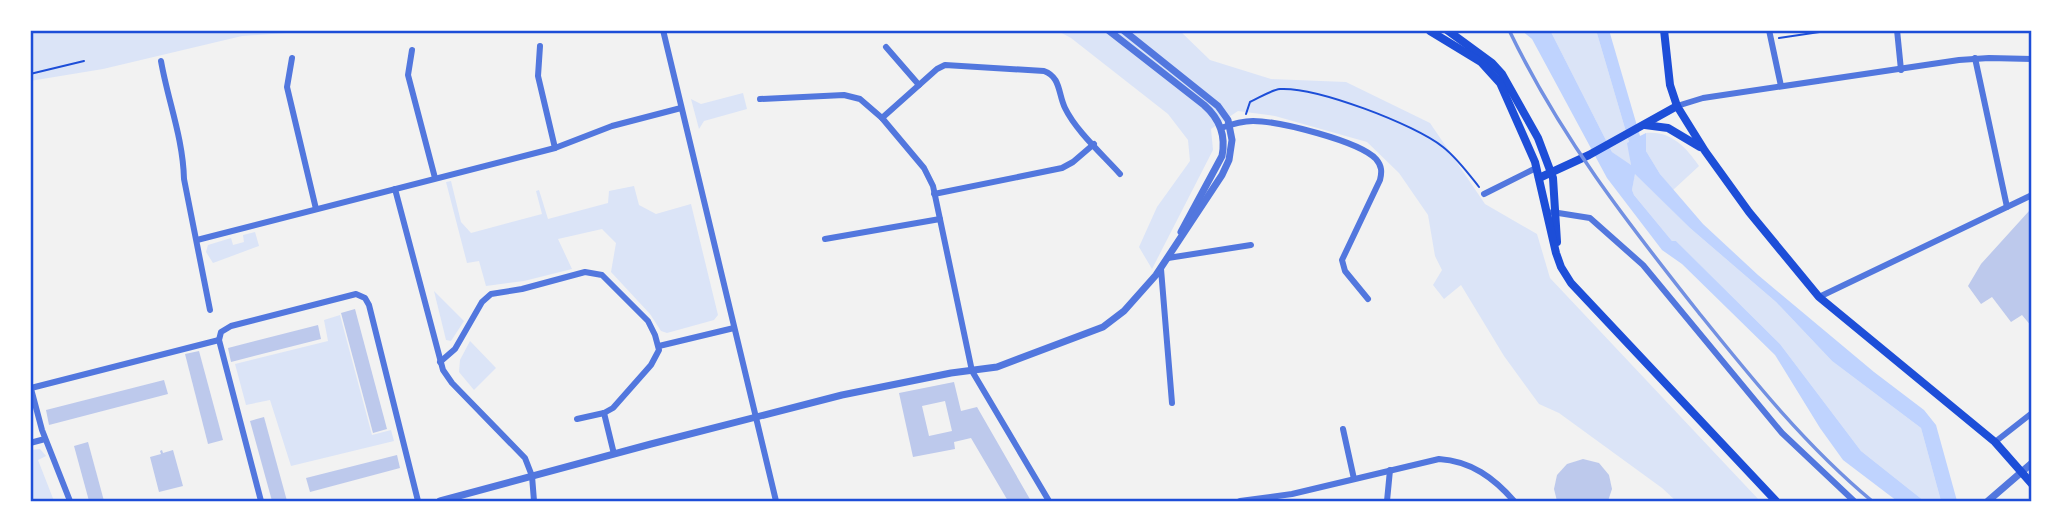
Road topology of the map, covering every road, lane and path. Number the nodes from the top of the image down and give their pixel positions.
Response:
1 (663, 30) edge
2 (1108, 30) edge
3 (1123, 30) edge
4 (1429, 30) edge
5 (1447, 30) edge
6 (1664, 30) edge
7 (1769, 30) edge
8 (1833, 30) edge
9 (1897, 30) edge
10 (1771, 39) junction
11 (540, 46) dead end
12 (886, 47) dead end
13 (411, 50) dead end
14 (292, 58) dead end
15 (1975, 58) junction
16 (2032, 59) edge
17 (84, 61) dead end
18 (161, 61) dead end
19 (1901, 69) junction
20 (30, 74) edge
21 (919, 85) junction
22 (1781, 86) junction
23 (760, 99) dead end
24 (1677, 106) junction
25 (681, 108) junction
26 (882, 118) junction
27 (1243, 121) junction
28 (1230, 125) junction
29 (1642, 125) junction
30 (1221, 128) junction
31 (1094, 144) junction
32 (555, 148) junction
33 (1705, 151) junction
34 (1552, 172) junction
35 (1538, 173) junction
36 (1120, 174) dead end
37 (435, 178) junction
38 (395, 189) junction
39 (934, 194) junction
40 (1484, 194) joint
41 (2032, 195) edge
42 (2007, 207) junction
43 (316, 209) junction
44 (1551, 212) junction
45 (940, 219) junction
46 (825, 239) dead end
47 (197, 240) junction
48 (1251, 245) dead end
49 (1168, 258) junction
50 (1161, 269) junction
51 (1819, 297) junction
52 (1368, 299) dead end
53 (210, 310) dead end
54 (734, 328) junction
55 (219, 340) junction
56 (659, 346) junction
57 (440, 362) junction
58 (972, 371) junction
59 (30, 387) edge
60 (1172, 403) dead end
61 (604, 412) junction
62 (2032, 413) edge
63 (755, 416) junction
64 (577, 419) dead end
65 (1343, 429) dead end
66 (45, 439) junction
67 (1994, 442) junction
68 (30, 443) edge
69 (614, 454) junction
70 (2032, 463) edge
71 (1390, 470) junction
72 (532, 476) junction
73 (1354, 479) junction
74 (2032, 484) edge
75 (1291, 498) edge
76 (71, 501) edge
77 (261, 501) edge
78 (418, 501) edge
79 (440, 501) edge
80 (534, 501) edge
81 (776, 501) edge
82 (1049, 501) edge
83 (1240, 501) edge
84 (1387, 501) edge
85 (1514, 501) edge
86 (1776, 501) edge
87 (1854, 501) edge
88 (1987, 501) edge

1 - 25 street
2 - 30 street
3 - 28 street
4 - 35 main road
5 - 34 main road
6 - 24 main road
7 - 10 street
8 - 10 path
9 - 19 street
10 - 22 street
11 - 32 street
12 - 21 street
13 - 37 street
14 - 43 street
15 - 16 street
15 - 19 street
15 - 42 street
17 - 20 path
18 - 47 street
19 - 22 street
21 - 26 street
21 - 31 street
22 - 24 street
23 - 26 street
24 - 29 main road
24 - 33 main road
25 - 32 street
25 - 54 street
26 - 39 street
27 - 28 street
27 - 40 path
27 - 52 street
28 - 30 street
28 - 49 street
29 - 33 main road
29 - 34 main road
30 - 49 street
31 - 36 street
31 - 39 street
32 - 37 street
33 - 51 main road
34 - 35 main road
34 - 44 main road
35 - 40 street
35 - 44 main road
37 - 38 street
38 - 43 street
38 - 57 street
39 - 45 street
41 - 42 street
42 - 51 street
43 - 47 street
44 - 86 main road
44 - 87 street
45 - 46 street
45 - 58 street
47 - 53 street
48 - 49 street
49 - 50 street
50 - 58 street
50 - 60 street
51 - 67 main road
54 - 56 street
54 - 63 street
55 - 59 street
55 - 77 street
55 - 78 street
56 - 57 street
56 - 61 street
57 - 72 street
58 - 63 street
58 - 82 street
59 - 66 street
61 - 64 street
61 - 69 street
62 - 67 street
63 - 69 street
63 - 81 street
65 - 73 street
66 - 68 street
66 - 76 street
67 - 74 main road
69 - 72 street
70 - 88 street
71 - 73 street
71 - 84 street
71 - 85 street
72 - 79 street
72 - 80 street
73 - 75 street
75 - 83 street

